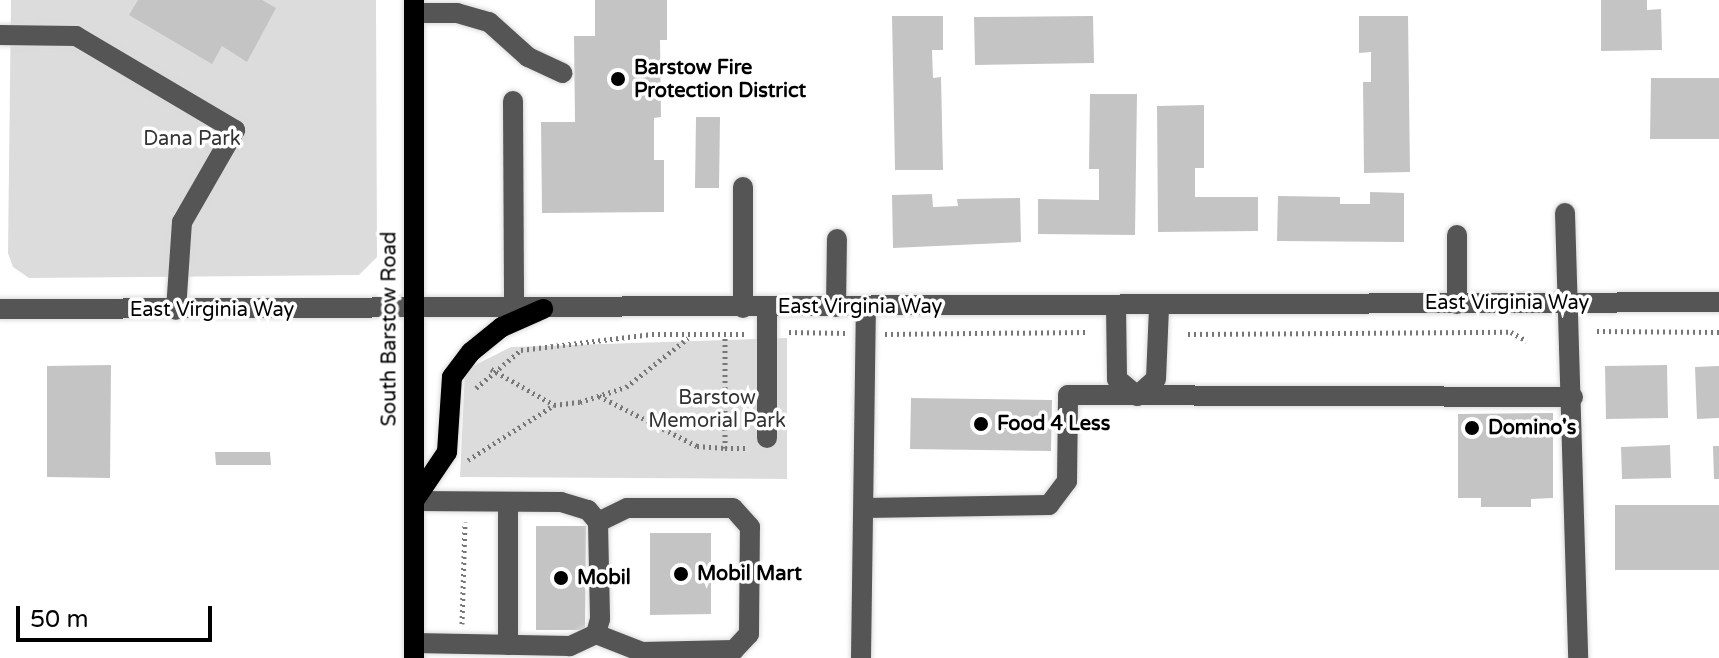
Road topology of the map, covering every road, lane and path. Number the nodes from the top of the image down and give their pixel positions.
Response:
1 (414, 6) edge
2 (0, 35) edge
3 (563, 73) dead end
4 (513, 101) dead end
5 (743, 187) dead end
6 (1565, 213) dead end
7 (1457, 235) dead end
8 (837, 239) dead end
9 (1719, 302) edge
10 (1571, 303) junction
11 (1457, 304) junction
12 (1116, 306) junction
13 (1159, 306) junction
14 (836, 307) junction
15 (866, 307) junction
16 (743, 308) junction
17 (767, 308) junction
18 (0, 309) edge
19 (514, 309) junction
20 (543, 309) junction
21 (176, 310) junction
22 (414, 310) junction
23 (1597, 331) dead end
24 (1719, 332) edge
25 (1188, 334) dead end
26 (725, 335) dead end
27 (688, 337) dead end
28 (1527, 341) dead end
29 (599, 396) junction
30 (1137, 396) junction
31 (1573, 397) junction
32 (467, 398) dead end
33 (554, 405) junction
34 (767, 438) dead end
35 (467, 445) dead end
36 (467, 461) junction
37 (414, 501) junction
38 (465, 502) junction
39 (508, 502) junction
40 (865, 508) junction
41 (598, 522) junction
42 (596, 634) junction
43 (462, 644) junction
44 (508, 645) junction
45 (414, 650) edge
46 (861, 658) edge
47 (1578, 658) edge

1 - 3 street
1 - 22 main road, South Barstow Road
2 - 21 street
4 - 19 street
5 - 16 street
6 - 10 street
7 - 11 street
8 - 14 street
9 - 10 street, East Virginia Way
10 - 11 street, East Virginia Way
10 - 31 street
11 - 13 street, East Virginia Way
12 - 13 street, East Virginia Way
12 - 15 street, East Virginia Way
12 - 30 street
13 - 30 street
14 - 15 street, East Virginia Way
14 - 17 street, East Virginia Way
15 - 40 street
16 - 17 street, East Virginia Way
16 - 20 street, East Virginia Way
17 - 34 street
18 - 21 street, East Virginia Way
19 - 20 street, East Virginia Way
19 - 22 street, East Virginia Way
20 - 37 main road
21 - 22 street, East Virginia Way
22 - 37 main road, South Barstow Road
23 - 24 path
25 - 28 path
26 - 29 path
27 - 29 path
29 - 33 path
30 - 31 street
30 - 40 street
31 - 47 street
32 - 33 path
33 - 36 path
35 - 36 path
36 - 38 path
37 - 38 street
37 - 45 main road, South Barstow Road
38 - 39 street
38 - 43 path
39 - 41 street
39 - 44 street
40 - 46 street
41 - 42 street
41 - 42 street
42 - 44 street
43 - 44 street
43 - 45 street

